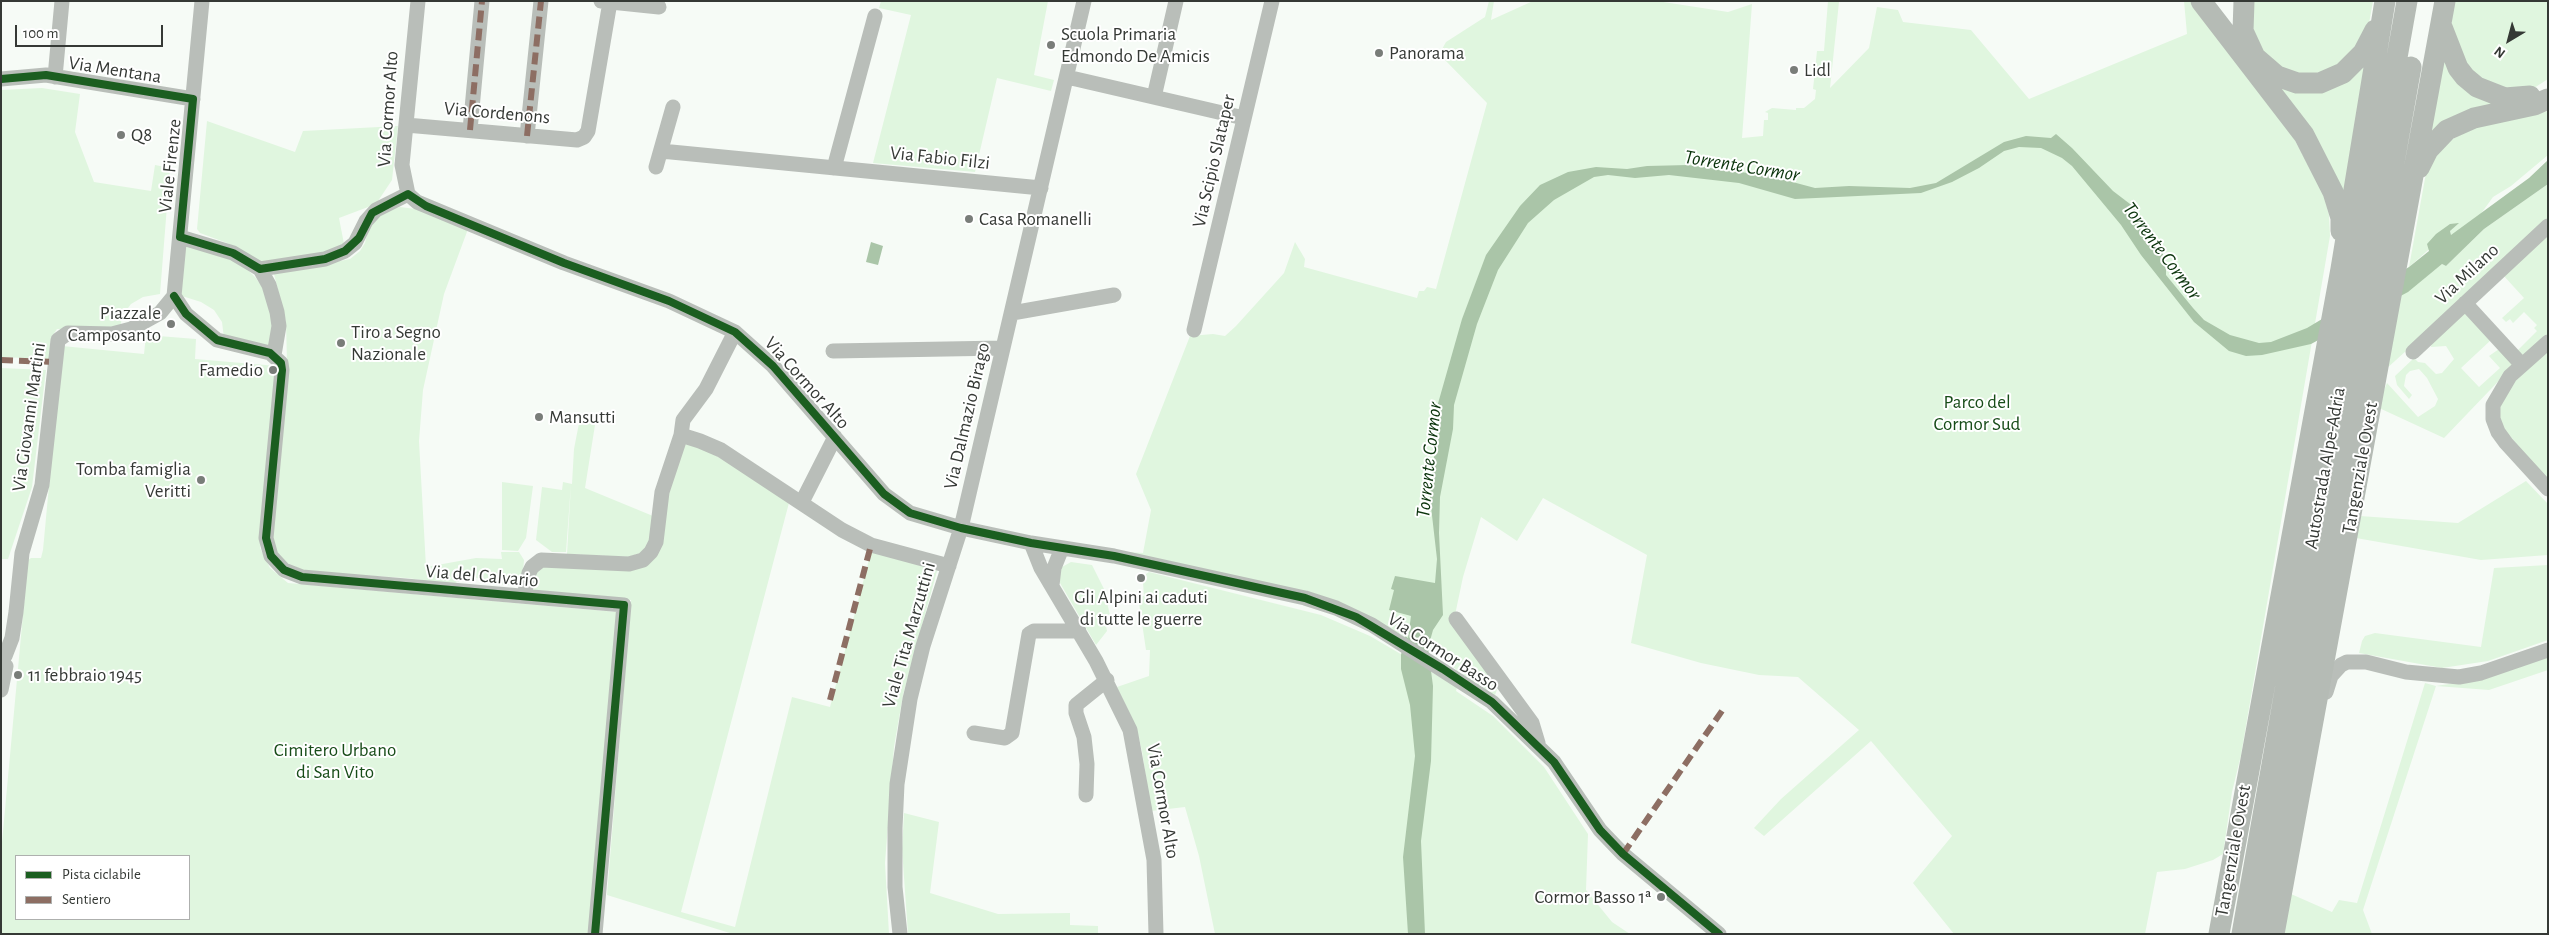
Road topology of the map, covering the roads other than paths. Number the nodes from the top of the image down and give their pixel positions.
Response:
1 (62, 1) edge
2 (202, 1) edge
3 (418, 1) edge
4 (482, 1) edge
5 (541, 1) edge
6 (1084, 1) edge
7 (1176, 1) edge
8 (1272, 1) edge
9 (2201, 1) edge
10 (2244, 1) edge
11 (2385, 1) edge
12 (2407, 1) edge
13 (2422, 1) edge
14 (2445, 1) edge
15 (605, 2) edge
16 (659, 7) dead end
17 (875, 16) dead end
18 (2441, 23) junction
19 (55, 77) junction
20 (1067, 77) junction
21 (1, 79) edge
22 (2548, 88) edge
23 (1154, 97) junction
24 (193, 98) junction
25 (2548, 100) edge
26 (673, 107) dead end
27 (1244, 118) junction
28 (406, 125) junction
29 (470, 130) junction
30 (528, 136) junction
31 (660, 151) junction
32 (656, 166) dead end
33 (834, 168) junction
34 (1041, 188) junction
35 (408, 194) junction
36 (2406, 209) junction
37 (2548, 226) edge
38 (180, 237) junction
39 (260, 269) junction
40 (2341, 269) junction
41 (1114, 295) dead end
42 (174, 296) junction
43 (2465, 303) junction
44 (1012, 313) junction
45 (1194, 330) dead end
46 (734, 332) junction
47 (2548, 342) edge
48 (1003, 348) junction
49 (833, 351) dead end
50 (2413, 352) dead end
51 (274, 356) junction
52 (2351, 365) junction
53 (2522, 365) junction
54 (681, 435) junction
55 (835, 437) junction
56 (2548, 489) edge
57 (802, 502) junction
58 (961, 528) junction
59 (1031, 543) junction
60 (1062, 548) junction
61 (949, 566) junction
62 (1052, 585) junction
63 (524, 596) junction
64 (1456, 619) dead end
65 (14, 622) junction
66 (1079, 631) junction
67 (1, 641) edge
68 (2548, 650) edge
69 (4, 662) edge
70 (1106, 680) junction
71 (1, 690) edge
72 (2315, 719) junction
73 (974, 733) dead end
74 (1538, 744) junction
75 (1086, 795) dead end
76 (595, 934) edge
77 (900, 934) edge
78 (1156, 934) edge
79 (1719, 934) edge
80 (2219, 934) edge
81 (2242, 934) edge
82 (2257, 934) edge
83 (2274, 934) edge

1 - 19 street
2 - 24 street, Viale Firenze
3 - 28 street, Via Cormor Alto
4 - 29 street
5 - 30 street
6 - 20 street, Via Dalmazio Birago
7 - 23 street
8 - 27 street, Via Scipio Slataper
9 - 40 highway
10 - 11 highway
11 - 40 highway, Tangenziale Ovest
12 - 52 highway, Autostrada Alpe-Adria
13 - 52 highway, Autostrada Alpe-Adria
14 - 18 highway, Tangenziale Ovest
15 - 16 street
15 - 30 street, Via Cordenons
17 - 33 street
18 - 22 highway
18 - 36 highway, Tangenziale Ovest
19 - 21 street, Via Mentana
19 - 24 street, Via Mentana
20 - 23 street
20 - 34 street, Via Dalmazio Birago
23 - 27 street
24 - 38 street, Viale Firenze
25 - 36 highway
26 - 31 street
27 - 45 street, Via Scipio Slataper
28 - 29 street, Via Cordenons
28 - 35 street, Via Cormor Alto
29 - 30 street, Via Cordenons
31 - 32 street
31 - 33 street, Via Fabio Filzi
33 - 34 street, Via Fabio Filzi
34 - 44 street, Via Dalmazio Birago
35 - 39 street
35 - 46 street, Via Cormor Alto
36 - 72 highway, Tangenziale Ovest
37 - 43 street, Via Milano
38 - 39 street
38 - 42 street, Viale Firenze
39 - 51 street
40 - 80 highway, Tangenziale Ovest
41 - 44 street
42 - 51 street
42 - 65 street, Via Giovanni Martini
43 - 50 street, Via Milano
43 - 53 street
44 - 48 street, Via Dalmazio Birago
46 - 54 street
46 - 55 street, Via Cormor Alto
47 - 53 street
48 - 49 street
48 - 58 street, Via Dalmazio Birago
51 - 63 street, Via del Calvario
52 - 81 highway, Autostrada Alpe-Adria
52 - 82 highway, Autostrada Alpe-Adria
53 - 56 street
54 - 57 street
54 - 63 street
55 - 57 street
55 - 58 street, Via Cormor Alto
57 - 61 street
58 - 59 street, Via Cormor Alto
58 - 61 street, Viale Tita Marzuttini
59 - 60 street, Via Cormor Alto
59 - 62 street, Via Cormor Alto
60 - 62 street
60 - 74 street, Via Cormor Basso
61 - 77 street, Viale Tita Marzuttini
62 - 66 street, Via Cormor Alto
63 - 76 street, Via del Calvario
64 - 74 street, Via Cormor Basso
65 - 67 street, Via Giovanni Martini
65 - 69 street, Via Giovanni Martini
66 - 70 street, Via Cormor Alto
66 - 73 street
68 - 72 street
69 - 71 street, Via Giovanni Martini
70 - 75 street
70 - 78 street, Via Cormor Alto
72 - 83 highway, Tangenziale Ovest
74 - 79 street, Via Cormor Basso

